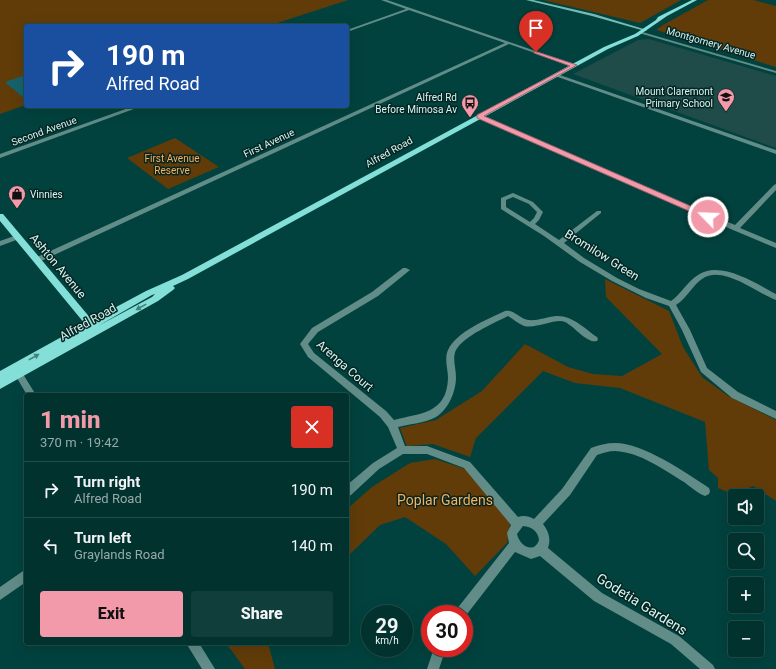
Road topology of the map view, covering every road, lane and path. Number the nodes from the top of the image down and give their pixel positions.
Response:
1 (383, 0) edge
2 (528, 0) edge
3 (695, 0) edge
4 (409, 9) junction
5 (349, 30) edge
6 (639, 30) junction
7 (508, 43) junction
8 (574, 65) junction
9 (776, 71) edge
10 (557, 74) junction
11 (133, 108) edge
12 (479, 116) junction
13 (776, 152) edge
14 (0, 156) edge
15 (776, 186) edge
16 (599, 212) dead end
17 (0, 216) edge
18 (530, 225) junction
19 (736, 229) junction
20 (17, 237) junction
21 (560, 243) junction
22 (0, 244) edge
23 (776, 246) edge
24 (37, 260) junction
25 (406, 270) dead end
26 (776, 297) edge
27 (672, 304) junction
28 (94, 328) junction
29 (594, 338) dead end
30 (17, 371) junction
31 (0, 376) edge
32 (0, 385) edge
33 (31, 393) edge
34 (776, 415) edge
35 (392, 425) junction
36 (402, 450) junction
37 (349, 490) edge
38 (706, 491) dead end
39 (516, 524) junction
40 (536, 524) junction
41 (515, 544) junction
42 (541, 550) junction
43 (24, 576) edge
44 (0, 594) edge
45 (467, 605) edge
46 (193, 645) edge
47 (437, 657) edge
48 (209, 669) edge
49 (433, 669) edge
50 (709, 669) edge

1 - 4 street
2 - 6 main road
3 - 6 main road, Alfred Road
4 - 5 street
4 - 7 street
6 - 8 main road, Alfred Road
6 - 9 street, Montgomery Avenue
7 - 8 street
7 - 24 street, First Avenue
8 - 10 main road, Alfred Road
10 - 12 main road, Alfred Road
10 - 13 street
11 - 14 street, Second Avenue
12 - 19 street
12 - 28 main road, Alfred Road
15 - 19 street
16 - 21 street
17 - 20 main road, Ashton Avenue
18 - 18 street, Bromilow Green
18 - 21 street, Bromilow Green
19 - 23 street
20 - 22 street
20 - 24 main road, Ashton Avenue
21 - 27 street, Bromilow Green
24 - 28 main road, Ashton Avenue
25 - 35 street, Arenga Court
26 - 27 street
27 - 34 street
28 - 30 main road, Alfred Road
29 - 35 street
30 - 31 main road, Alfred Road
30 - 32 main road, Alfred Road
30 - 33 street
35 - 36 street, Arenga Court
36 - 37 street
36 - 39 street
38 - 40 street
39 - 40 street
39 - 41 street
40 - 42 street
41 - 42 street
41 - 45 street
42 - 50 street, Godetia Gardens
43 - 44 street
46 - 48 street
47 - 49 street

